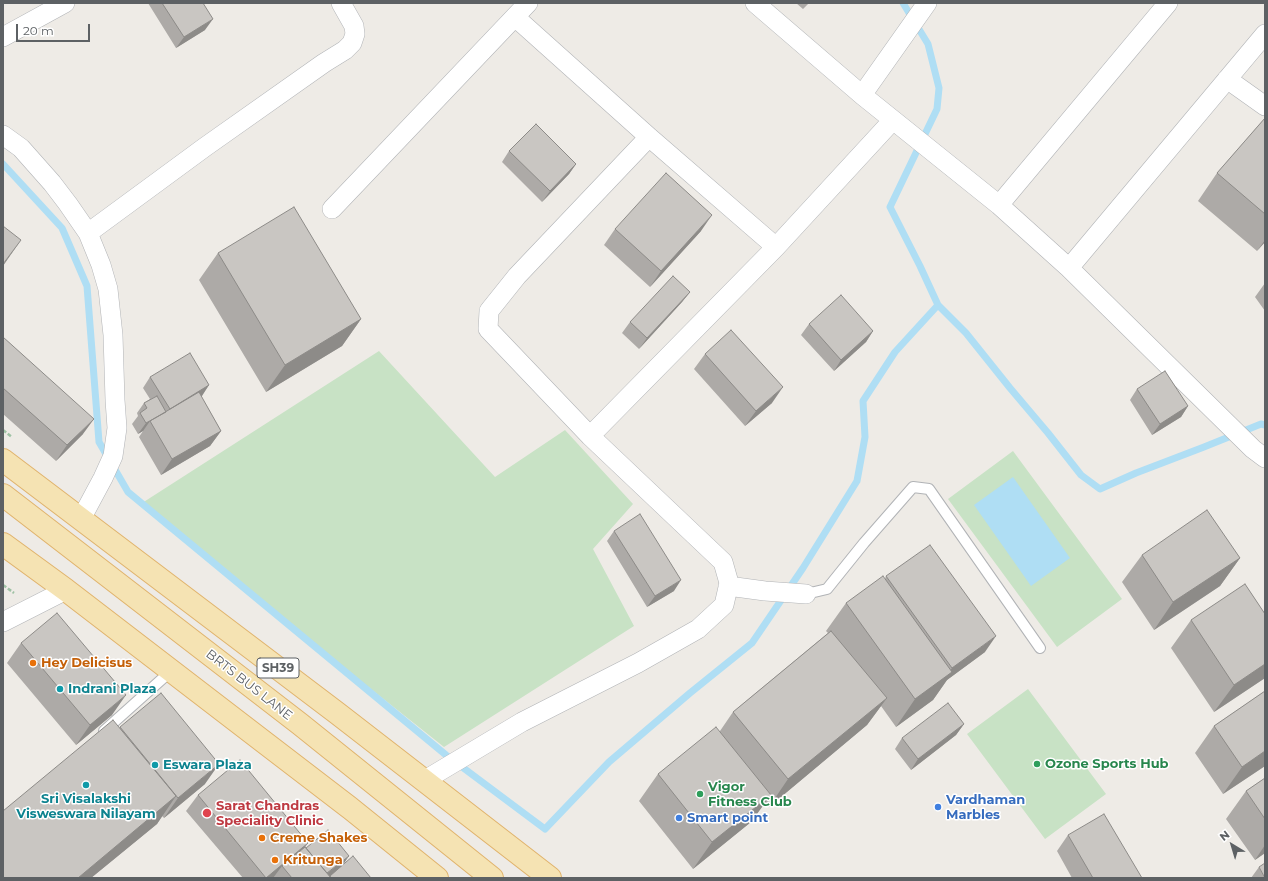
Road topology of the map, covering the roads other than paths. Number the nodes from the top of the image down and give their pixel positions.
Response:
1 (65, 3) edge
2 (341, 3) edge
3 (528, 3) edge
4 (755, 3) edge
5 (1168, 3) edge
6 (926, 5) edge
7 (515, 17) junction
8 (1265, 34) edge
9 (3, 37) edge
10 (1227, 79) junction
11 (862, 95) junction
12 (1265, 106) edge
13 (893, 120) junction
14 (3, 134) edge
15 (650, 137) junction
16 (999, 205) junction
17 (332, 209) dead end
18 (88, 233) junction
19 (776, 246) junction
20 (1069, 268) junction
21 (590, 436) junction
22 (1265, 458) edge
23 (3, 460) edge
24 (3, 495) edge
25 (81, 519) junction
26 (3, 544) edge
27 (728, 586) junction
28 (66, 590) junction
29 (806, 594) joint
30 (3, 622) edge
31 (1040, 648) dead end
32 (171, 671) junction
33 (94, 739) edge
34 (433, 775) junction
35 (437, 878) edge
36 (492, 878) edge
37 (550, 878) edge

1 - 9 street
2 - 18 street
3 - 7 street
4 - 11 street
5 - 16 street
6 - 11 street
7 - 15 street
7 - 17 street
8 - 10 street
10 - 12 street
10 - 20 street
11 - 13 street
13 - 16 street
13 - 19 street
14 - 18 street
15 - 19 street
15 - 21 street
16 - 20 street
18 - 25 street
19 - 21 street
20 - 22 street
21 - 27 street
23 - 25 main road, SH39
24 - 36 main road, BRTS BUS LANE
25 - 34 main road, SH39
26 - 28 main road
27 - 29 street
27 - 34 street
28 - 30 street
28 - 32 main road
29 - 31 lane
32 - 33 lane
32 - 35 main road
34 - 37 main road, SH39

